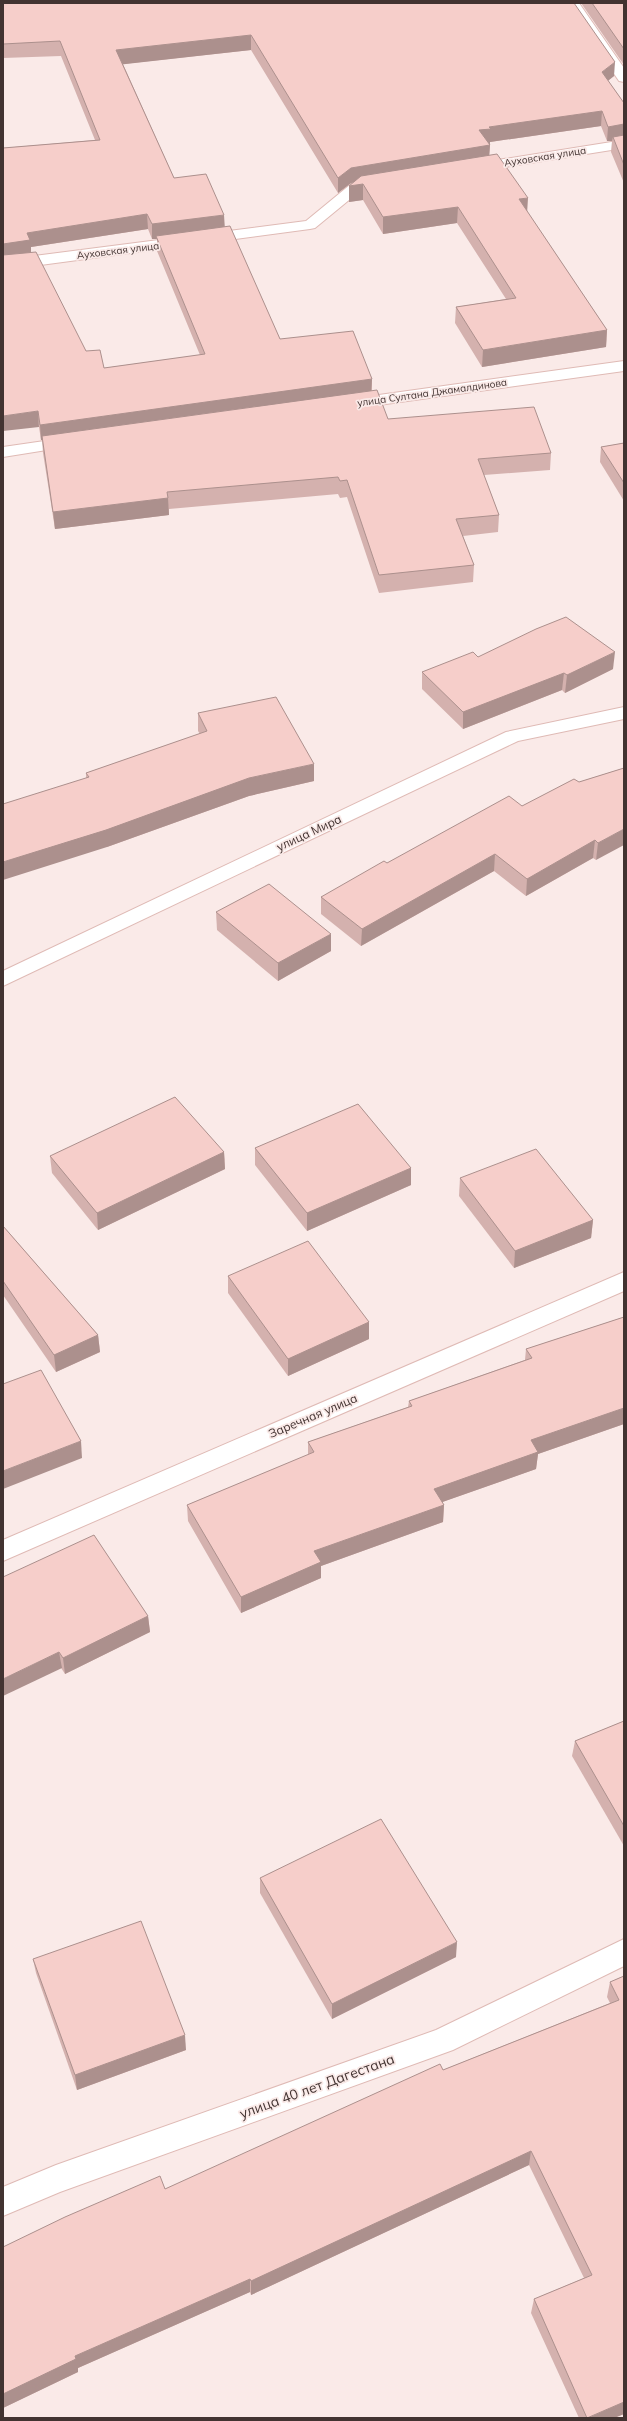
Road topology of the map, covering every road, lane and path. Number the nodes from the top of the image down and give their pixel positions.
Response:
1 (572, 3) edge
2 (624, 78) edge
3 (624, 144) edge
4 (458, 170) edge
5 (387, 182) edge
6 (3, 265) edge
7 (624, 366) edge
8 (333, 406) edge
9 (90, 440) edge
10 (3, 452) edge
11 (624, 713) edge
12 (3, 979) edge
13 (624, 1281) edge
14 (3, 1551) edge
15 (624, 1952) edge
16 (3, 2202) edge

1 - 2 street
3 - 4 street, Ауховская улица
5 - 6 street, Ауховская улица
7 - 8 street, улица Султана Джамалдинова
9 - 10 street
11 - 12 street, улица Мира
13 - 14 street, Заречная улица
15 - 16 street, улица 40 лет Дагестана

